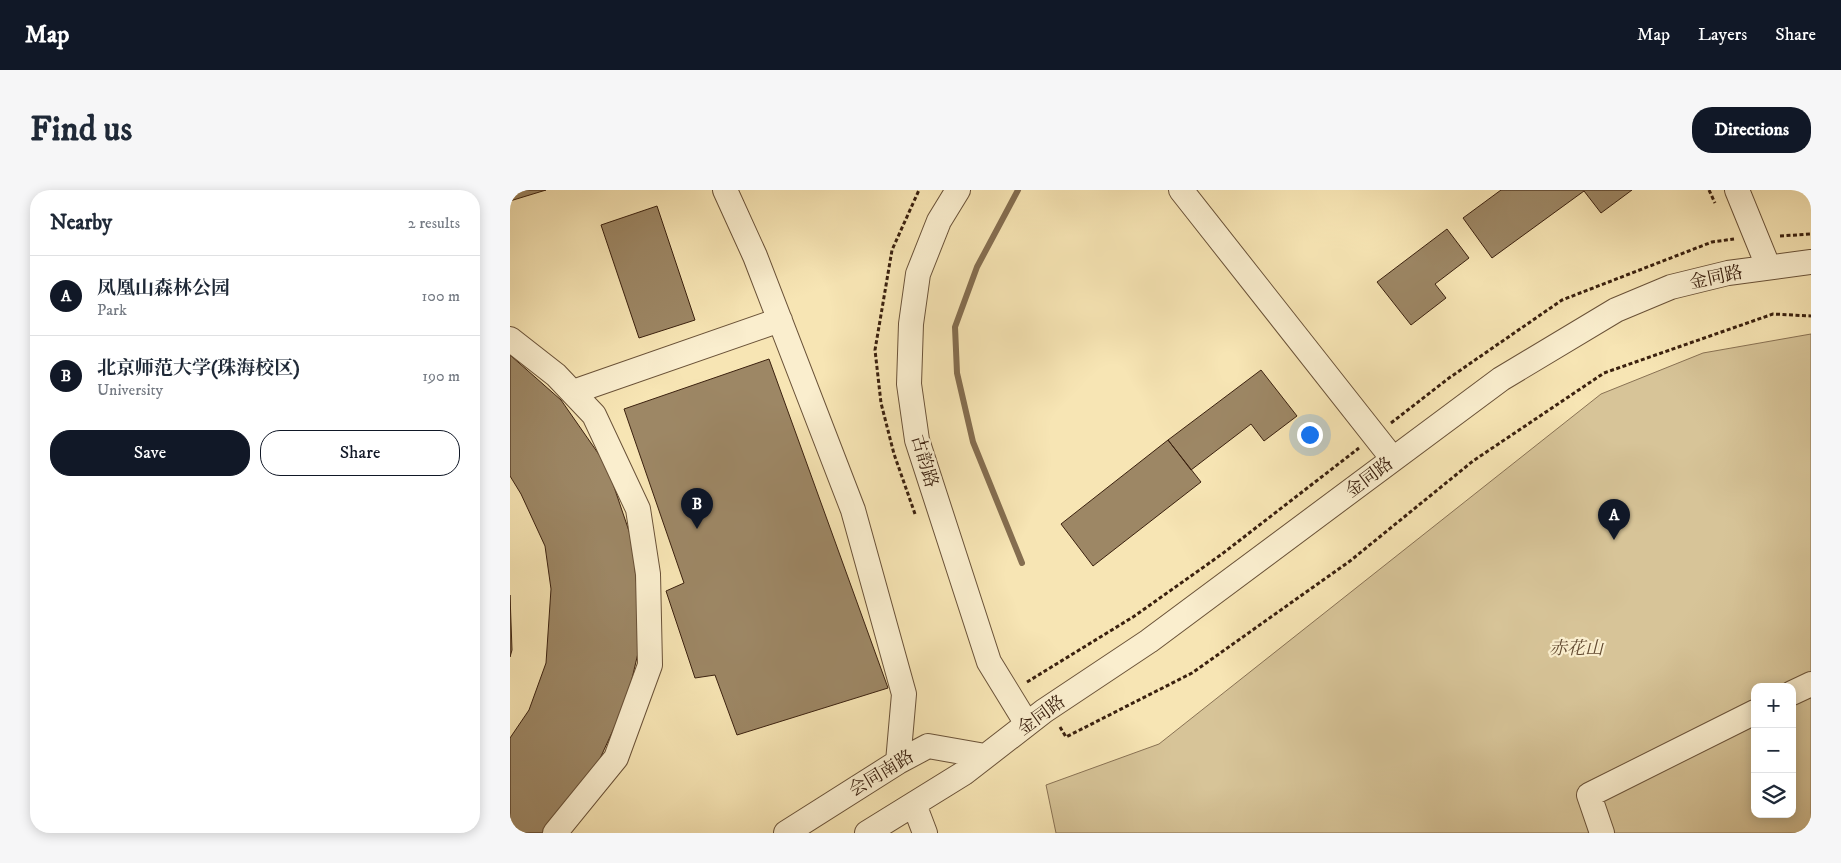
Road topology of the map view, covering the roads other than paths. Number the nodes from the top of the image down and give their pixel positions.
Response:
1 (726, 190) edge
2 (958, 190) edge
3 (1181, 190) edge
4 (1737, 190) edge
5 (1811, 262) edge
6 (1768, 266) junction
7 (780, 320) junction
8 (510, 339) edge
9 (572, 392) junction
10 (1393, 459) junction
11 (1811, 684) edge
12 (1796, 691) edge
13 (1751, 714) edge
14 (1027, 724) junction
15 (985, 756) junction
16 (898, 762) junction
17 (914, 804) junction
18 (555, 833) edge
19 (786, 833) edge
20 (867, 833) edge
21 (925, 833) edge
22 (1602, 833) edge

1 - 7 street
2 - 14 street, 古韵路
3 - 10 street
4 - 6 street
5 - 6 street, 金同路
6 - 10 street, 金同路
7 - 9 street
7 - 16 street
8 - 9 street
9 - 18 street
10 - 14 street, 金同路
11 - 12 street
13 - 22 street
14 - 15 street, 金同路
15 - 16 street, 会同南路
15 - 17 street, 金同路
16 - 19 street, 会同南路
17 - 20 street
17 - 21 street

